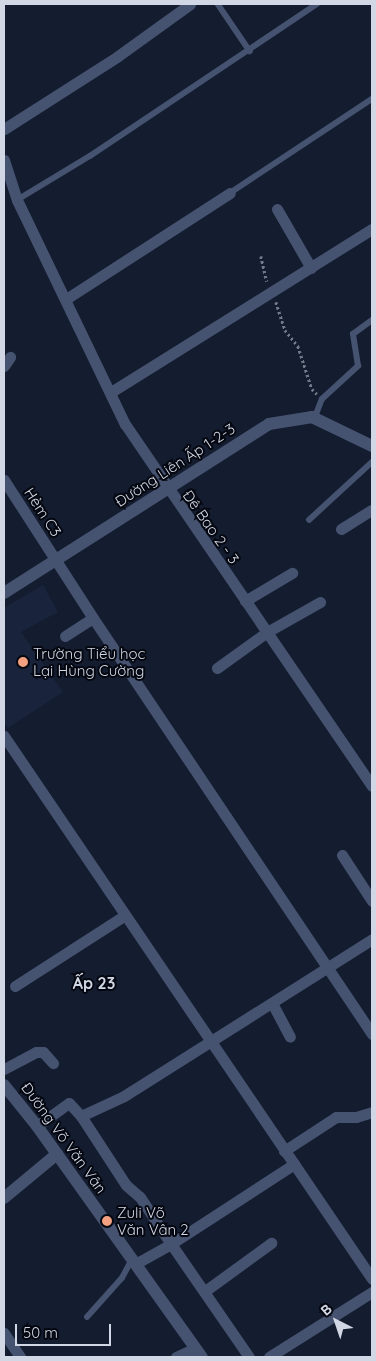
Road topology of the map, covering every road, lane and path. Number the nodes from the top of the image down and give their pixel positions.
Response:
1 (190, 4) edge
2 (218, 4) edge
3 (317, 4) edge
4 (250, 51) junction
5 (372, 99) edge
6 (4, 129) edge
7 (4, 160) edge
8 (230, 193) joint
9 (17, 200) junction
10 (277, 209) dead end
11 (372, 228) edge
12 (261, 256) dead end
13 (312, 268) junction
14 (273, 292) junction
15 (66, 299) junction
16 (372, 320) edge
17 (111, 392) junction
18 (322, 399) junction
19 (316, 417) junction
20 (372, 446) edge
21 (372, 462) edge
22 (4, 480) edge
23 (167, 489) junction
24 (372, 510) edge
25 (309, 520) dead end
26 (341, 530) dead end
27 (57, 560) junction
28 (292, 573) dead end
29 (4, 593) edge
30 (245, 601) junction
31 (320, 602) dead end
32 (92, 618) junction
33 (266, 632) junction
34 (65, 636) dead end
35 (217, 668) dead end
36 (4, 736) edge
37 (372, 786) edge
38 (342, 855) dead end
39 (372, 901) edge
40 (125, 915) junction
41 (372, 939) edge
42 (327, 969) junction
43 (15, 986) dead end
44 (272, 1003) junction
45 (372, 1034) edge
46 (290, 1037) dead end
47 (210, 1041) junction
48 (53, 1063) dead end
49 (4, 1069) edge
50 (4, 1084) edge
51 (372, 1112) edge
52 (81, 1116) junction
53 (37, 1126) junction
54 (284, 1151) junction
55 (57, 1154) junction
56 (294, 1164) junction
57 (4, 1198) edge
58 (271, 1243) dead end
59 (171, 1244) junction
60 (133, 1261) junction
61 (372, 1279) edge
62 (205, 1291) junction
63 (372, 1292) edge
64 (87, 1317) dead end
65 (4, 1333) edge
66 (198, 1352) edge
67 (20, 1357) edge
68 (176, 1357) edge
69 (249, 1357) edge
70 (269, 1357) edge

1 - 6 street
2 - 4 lane
3 - 4 lane
4 - 9 lane
5 - 8 lane
7 - 9 street, Đê Bao 2 - 3
8 - 15 street
9 - 15 street, Đê Bao 2 - 3
10 - 13 street
11 - 13 street
12 - 14 path
13 - 14 street
14 - 17 street
14 - 18 path
15 - 17 street, Đê Bao 2 - 3
16 - 18 lane
17 - 23 street, Đê Bao 2 - 3
18 - 19 lane
19 - 20 street
19 - 23 street, Đường Liên Ấp 1-2-3
21 - 25 lane
22 - 27 street, Hẻm C3
23 - 27 street, Đường Liên Ấp 1-2-3
23 - 30 street, Đê Bao 2 - 3
24 - 26 street
27 - 29 street, Đường Liên Ấp 1-2-3
27 - 32 street, Hẻm C3
28 - 30 street
30 - 33 street, Đê Bao 2 - 3
31 - 33 street
32 - 34 street
32 - 42 street, Hẻm C3
33 - 35 street
33 - 37 street, Đê Bao 2 - 3
36 - 40 street
38 - 39 street
40 - 43 street
40 - 47 street
41 - 42 street
42 - 44 street
42 - 45 street, Hẻm C3
44 - 46 street
44 - 47 street
47 - 52 street
47 - 54 street
48 - 49 street
50 - 53 street, Đường Võ Văn Vân
51 - 54 street
52 - 53 street
52 - 59 street
53 - 55 street, Đường Võ Văn Vân
54 - 56 street
55 - 57 street
55 - 60 street, Đường Võ Văn Vân
56 - 59 street
56 - 61 street
58 - 62 street
59 - 60 street
59 - 62 street
60 - 64 lane
60 - 66 street, Đường Võ Văn Vân
62 - 69 street
63 - 70 street
65 - 67 street
66 - 68 street

